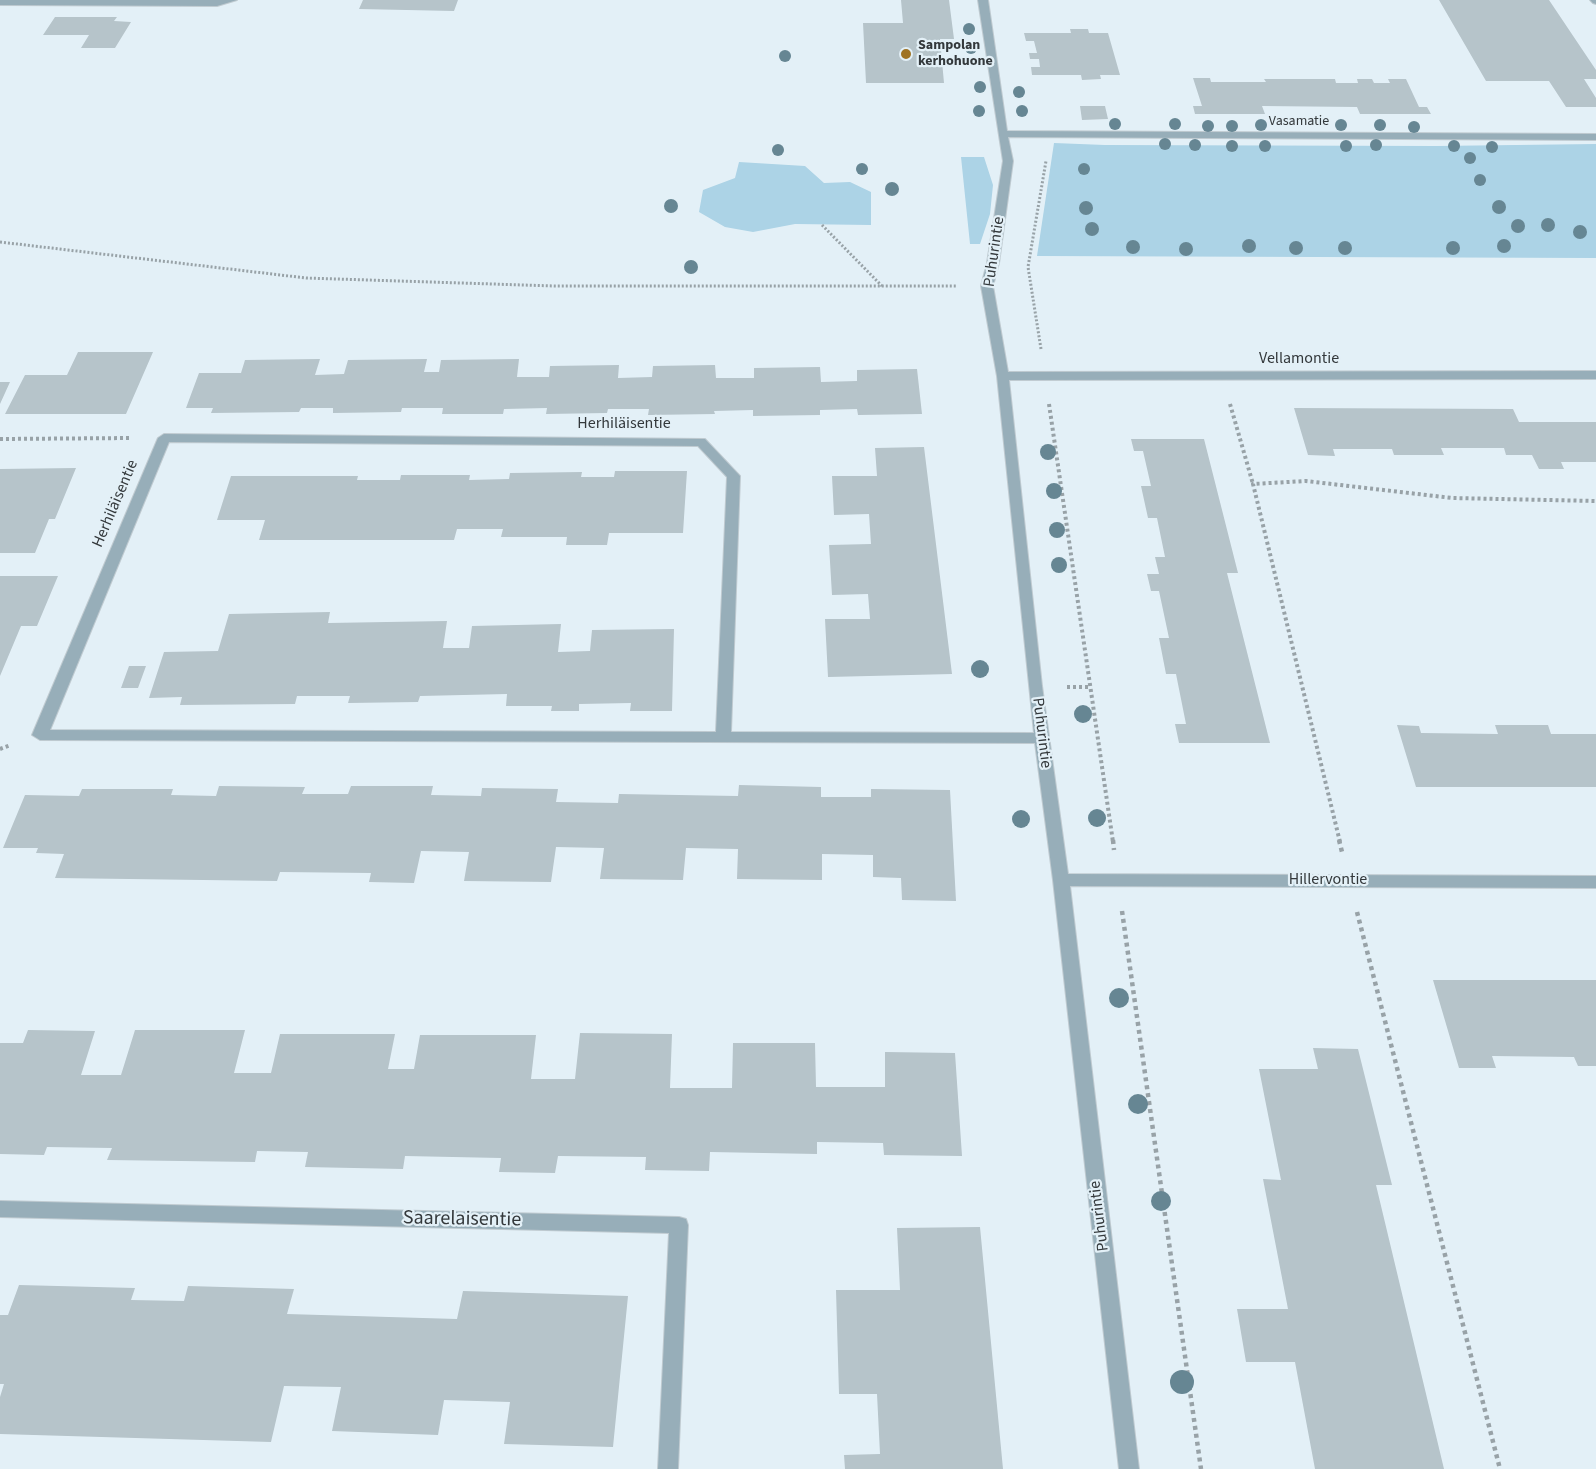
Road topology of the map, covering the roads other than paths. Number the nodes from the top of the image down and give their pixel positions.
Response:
1 (232, 0) edge
2 (983, 0) edge
3 (0, 2) edge
4 (1002, 134) junction
5 (1596, 137) edge
6 (1596, 375) edge
7 (1003, 376) junction
8 (723, 737) junction
9 (1041, 738) junction
10 (1061, 880) junction
11 (1596, 882) edge
12 (0, 1209) edge
13 (668, 1469) edge
14 (1129, 1469) edge

1 - 3 street
2 - 4 street, Puhurintie
4 - 5 street, Vasamatie
4 - 7 street, Puhurintie
6 - 7 street, Vellamontie
7 - 9 street, Puhurintie
8 - 8 street, Herhiläisentie
8 - 9 street, Herhiläisentie
9 - 10 street, Puhurintie
10 - 11 street, Hillervontie
10 - 14 street, Puhurintie
12 - 13 street, Saarelaisentie

